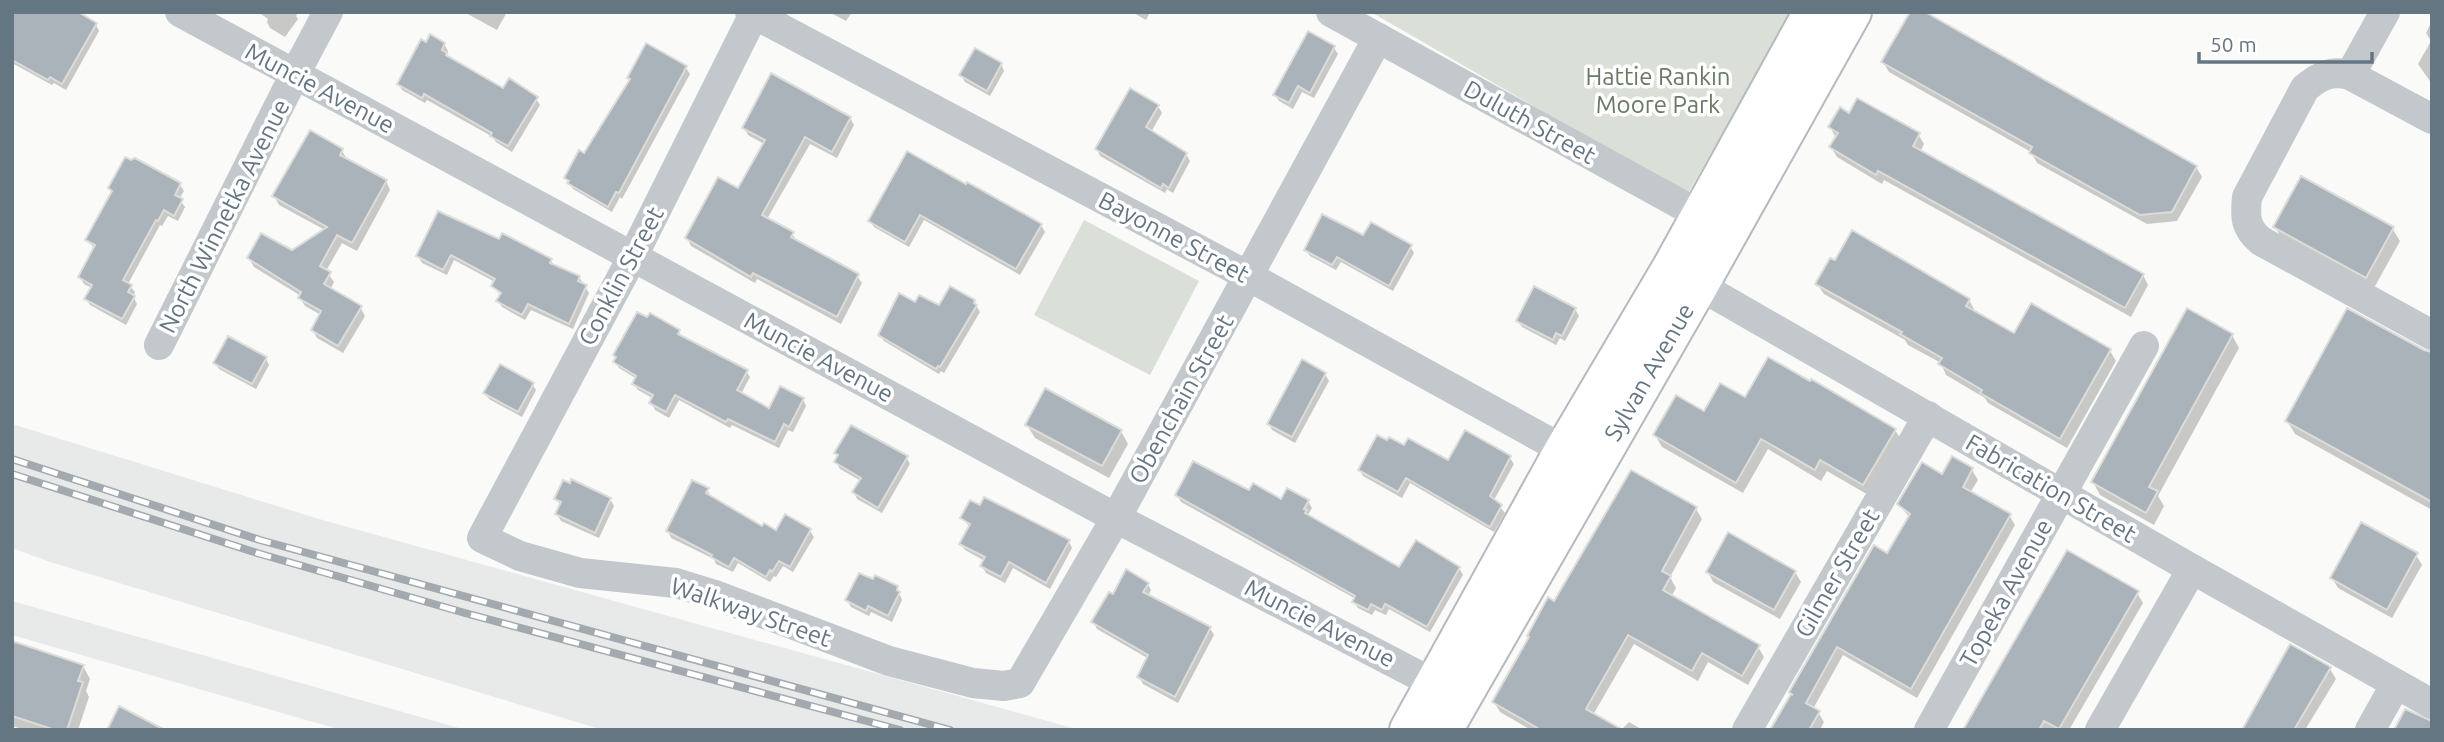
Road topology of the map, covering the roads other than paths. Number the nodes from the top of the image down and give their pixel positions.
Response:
1 (180, 12) edge
2 (328, 12) edge
3 (1331, 12) edge
4 (1813, 12) edge
5 (1852, 12) edge
6 (2385, 12) edge
7 (753, 13) edge
8 (1378, 38) junction
9 (295, 74) junction
10 (2350, 75) junction
11 (2432, 119) edge
12 (1715, 223) junction
13 (633, 256) junction
14 (1248, 276) junction
15 (1685, 277) junction
16 (2432, 335) edge
17 (159, 345) dead end
18 (2144, 346) dead end
19 (1928, 416) junction
20 (1579, 458) junction
21 (2062, 494) junction
22 (1116, 518) junction
23 (482, 538) joint
24 (2192, 569) junction
25 (1020, 683) joint
26 (2396, 684) junction
27 (1445, 703) edge
28 (2432, 704) edge
29 (1409, 730) edge
30 (1747, 730) edge
31 (1929, 730) edge
32 (2100, 730) edge
33 (2370, 730) edge

1 - 9 street, Muncie Avenue
2 - 9 street, North Winnetka Avenue
3 - 8 street, Duluth Street
4 - 12 main road, Sylvan Avenue
5 - 12 main road, Sylvan Avenue
6 - 10 street
7 - 13 street, Conklin Street
7 - 14 street, Bayonne Street
8 - 12 street, Duluth Street
8 - 14 street, Obenchain Street
9 - 13 street, Muncie Avenue
9 - 17 street, North Winnetka Avenue
10 - 11 street
10 - 16 street
12 - 15 main road, Sylvan Avenue
13 - 22 street, Muncie Avenue
13 - 23 street, Conklin Street
14 - 20 street, Bayonne Street
14 - 22 street, Obenchain Street
15 - 19 street, Fabrication Street
15 - 20 main road, Sylvan Avenue
18 - 21 street, Topeka Avenue
19 - 21 street, Fabrication Street
19 - 30 street, Gilmer Street
20 - 27 main road, Sylvan Avenue
21 - 24 street, Fabrication Street
21 - 31 street, Topeka Avenue
22 - 25 street, Obenchain Street
22 - 27 street, Muncie Avenue
23 - 25 street, Walkway Street
24 - 26 street, Fabrication Street
24 - 32 street
26 - 28 street, Fabrication Street
26 - 33 street
27 - 29 main road, Sylvan Avenue

